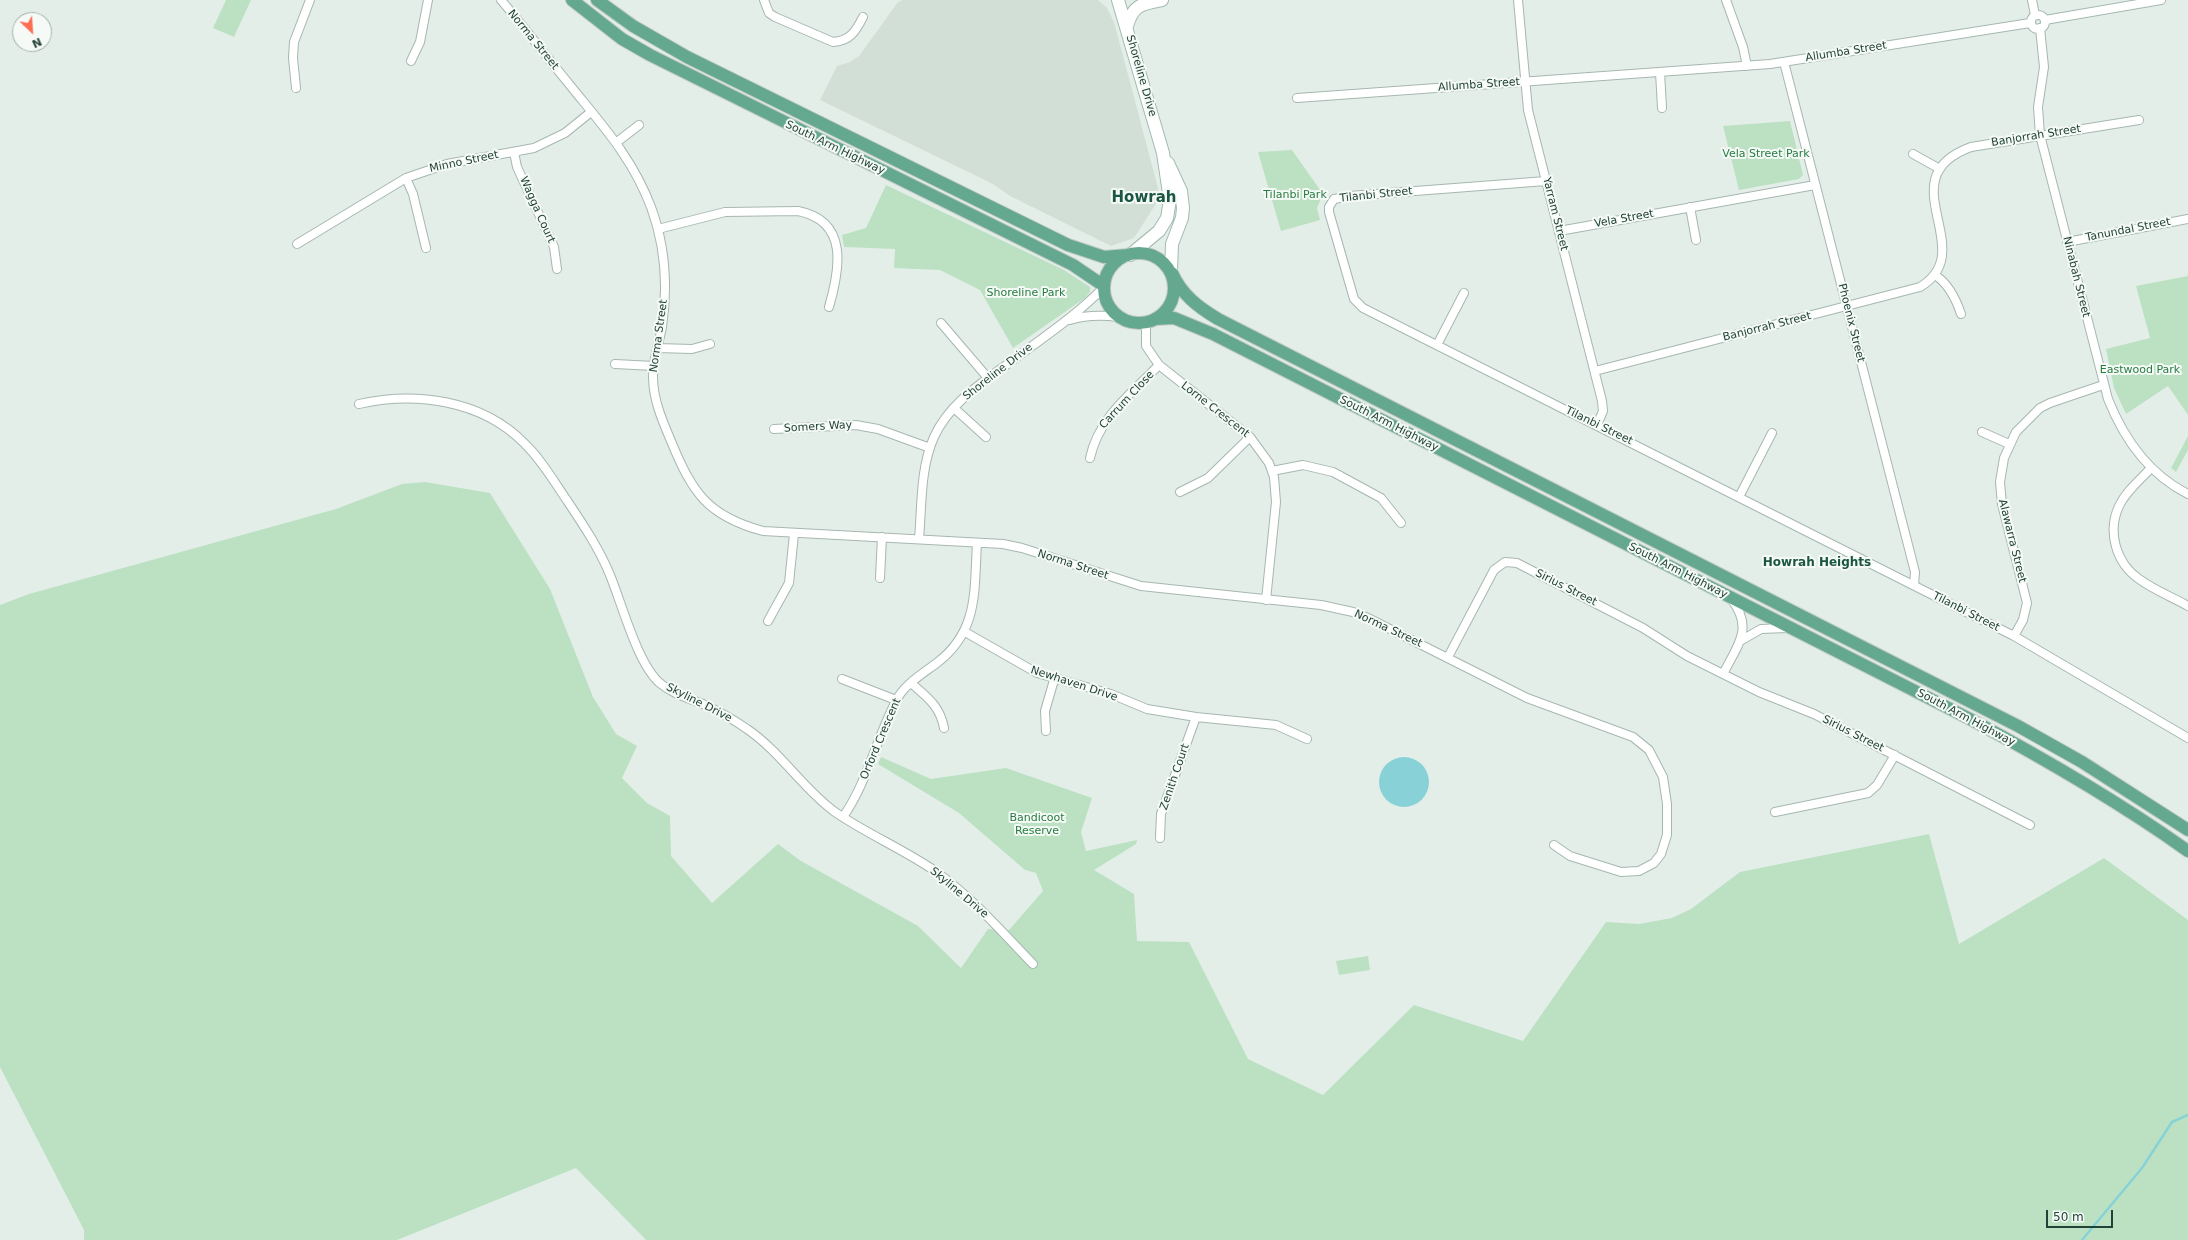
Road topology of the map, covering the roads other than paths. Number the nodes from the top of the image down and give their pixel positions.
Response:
1 (310, 0) edge
2 (428, 0) edge
3 (501, 0) edge
4 (572, 0) edge
5 (597, 0) edge
6 (764, 0) edge
7 (1118, 0) edge
8 (1162, 0) edge
9 (1518, 0) edge
10 (1726, 0) edge
11 (2032, 0) edge
12 (2161, 0) edge
13 (2035, 14) junction
14 (863, 18) dead end
15 (2045, 20) junction
16 (2030, 23) junction
17 (1127, 26) junction
18 (2040, 28) junction
19 (411, 61) dead end
20 (1784, 62) junction
21 (1748, 66) junction
22 (1660, 72) junction
23 (1524, 82) junction
24 (296, 88) dead end
25 (1297, 98) dead end
26 (1662, 108) dead end
27 (591, 112) junction
28 (2139, 120) dead end
29 (639, 125) dead end
30 (2040, 135) junction
31 (617, 142) junction
32 (514, 152) junction
33 (1163, 153) junction
34 (1914, 154) dead end
35 (1940, 169) junction
36 (406, 178) junction
37 (1546, 181) junction
38 (1815, 185) junction
39 (1690, 207) junction
40 (2188, 219) edge
41 (658, 228) junction
42 (1559, 231) junction
43 (1696, 240) dead end
44 (2068, 242) junction
45 (297, 244) dead end
46 (426, 248) dead end
47 (1129, 255) junction
48 (557, 269) dead end
49 (1171, 272) junction
50 (1935, 275) junction
51 (1104, 286) junction
52 (1464, 293) dead end
53 (829, 307) dead end
54 (1847, 307) junction
55 (1961, 314) dead end
56 (1118, 316) junction
57 (1150, 321) junction
58 (941, 323) dead end
59 (1063, 323) junction
60 (710, 344) dead end
61 (1437, 345) junction
62 (657, 348) junction
63 (615, 364) dead end
64 (1160, 365) junction
65 (654, 366) junction
66 (1595, 371) junction
67 (988, 378) junction
68 (2103, 385) junction
69 (359, 404) dead end
70 (954, 408) junction
71 (1597, 425) junction
72 (774, 429) dead end
73 (1982, 432) dead end
74 (1772, 433) dead end
75 (986, 437) dead end
76 (1250, 437) junction
77 (2009, 444) junction
78 (930, 448) junction
79 (1090, 458) dead end
80 (2151, 468) junction
81 (1272, 471) junction
82 (1180, 492) dead end
83 (2188, 494) edge
84 (1739, 497) junction
85 (1401, 523) dead end
86 (794, 534) junction
87 (882, 537) junction
88 (920, 539) junction
89 (977, 543) junction
90 (880, 578) dead end
91 (1914, 585) junction
92 (1731, 598) junction
93 (1266, 600) junction
94 (2188, 606) edge
95 (768, 621) dead end
96 (1792, 629) junction
97 (965, 632) junction
98 (2014, 636) junction
99 (1740, 641) junction
100 (1448, 657) junction
101 (1723, 674) junction
102 (842, 679) dead end
103 (1054, 680) junction
104 (911, 683) junction
105 (896, 700) junction
106 (1196, 717) junction
107 (944, 728) dead end
108 (1046, 731) dead end
109 (2188, 738) edge
110 (1307, 739) dead end
111 (1895, 755) junction
112 (1775, 812) dead end
113 (843, 817) junction
114 (2030, 825) dead end
115 (2188, 830) edge
116 (1160, 838) dead end
117 (1554, 845) dead end
118 (2188, 851) edge
119 (1033, 964) dead end

1 - 24 street
2 - 19 street
3 - 27 street, Norma Street
4 - 51 main road, South Arm Highway
5 - 47 main road, South Arm Highway
6 - 14 street
7 - 17 main road, Shoreline Drive
8 - 17 main road
9 - 23 street, Yarram Street
10 - 21 street
11 - 13 street
12 - 15 street
13 - 15 street
13 - 16 street
15 - 18 street
16 - 18 street
16 - 20 street, Allumba Street
17 - 33 main road, Shoreline Drive
18 - 30 street, Ninabah Street
20 - 21 street, Allumba Street
20 - 38 street, Phoenix Street
21 - 22 street, Allumba Street
22 - 23 street, Allumba Street
22 - 26 street
23 - 25 street, Allumba Street
23 - 37 street, Yarram Street
27 - 31 street, Norma Street
27 - 32 street, Minno Street
28 - 30 street, Banjorrah Street
29 - 31 street
30 - 35 street, Banjorrah Street
30 - 44 street, Ninabah Street
31 - 41 street, Norma Street
32 - 36 street, Minno Street
32 - 48 street, Wagga Court
33 - 47 main road, Shoreline Drive
33 - 49 main road, Shoreline Drive
34 - 35 street
35 - 50 street, Banjorrah Street
36 - 45 street, Minno Street
36 - 46 street
37 - 42 street, Yarram Street
37 - 61 street, Tilanbi Street
38 - 39 street, Vela Street
38 - 54 street, Phoenix Street
39 - 42 street, Vela Street
39 - 43 street
40 - 44 street, Tanundal Street
41 - 53 street
41 - 62 street, Norma Street
42 - 66 street, Yarram Street
44 - 68 street, Ninabah Street
47 - 49 main road
47 - 51 main road
49 - 57 main road
49 - 115 main road, South Arm Highway
50 - 54 street, Banjorrah Street
50 - 55 street
51 - 56 main road
51 - 59 street, Shoreline Drive
52 - 61 street
54 - 66 street, Banjorrah Street
54 - 91 street, Phoenix Street
56 - 57 main road
56 - 59 street, Shoreline Drive
57 - 64 street, Lorne Crescent
57 - 92 main road, South Arm Highway
58 - 67 street
59 - 67 street, Shoreline Drive
60 - 62 street
61 - 71 street, Tilanbi Street
62 - 65 street, Norma Street
63 - 65 street
64 - 76 street, Lorne Crescent
64 - 79 street, Carrum Close
65 - 86 street, Norma Street
66 - 71 street, Yarram Street
67 - 70 street, Shoreline Drive
68 - 77 street, Alawarra Street
68 - 80 street, Ninabah Street
69 - 113 street, Skyline Drive
70 - 75 street, Shoreline Drive
70 - 78 street, Shoreline Drive
71 - 84 street, Tilanbi Street
72 - 78 street, Somers Way
73 - 77 street
74 - 84 street
76 - 81 street, Lorne Crescent
76 - 82 street
77 - 98 street, Alawarra Street
78 - 88 street, Shoreline Drive
80 - 83 street, Ninabah Street
80 - 94 street
81 - 85 street
81 - 93 street, Lorne Crescent
84 - 91 street, Tilanbi Street
86 - 87 street, Norma Street
86 - 95 street
87 - 88 street, Norma Street
87 - 90 street
88 - 89 street, Norma Street
89 - 93 street, Norma Street
89 - 97 street, Orford Crescent
91 - 98 street, Tilanbi Street
92 - 96 main road, South Arm Highway
92 - 99 street
93 - 100 street, Norma Street
96 - 99 street
96 - 118 main road, South Arm Highway
97 - 103 street, Newhaven Drive
97 - 104 street, Orford Crescent
98 - 109 street, Tilanbi Street
99 - 101 street
100 - 101 street, Sirius Street
100 - 117 street, Norma Street
101 - 111 street, Sirius Street
102 - 105 street
103 - 106 street, Newhaven Drive
103 - 108 street
104 - 105 street, Orford Crescent
104 - 107 street
105 - 113 street, Orford Crescent
106 - 110 street, Newhaven Drive
106 - 116 street, Zenith Court
111 - 112 street, Sirius Street
111 - 114 street, Sirius Street
113 - 119 street, Skyline Drive

